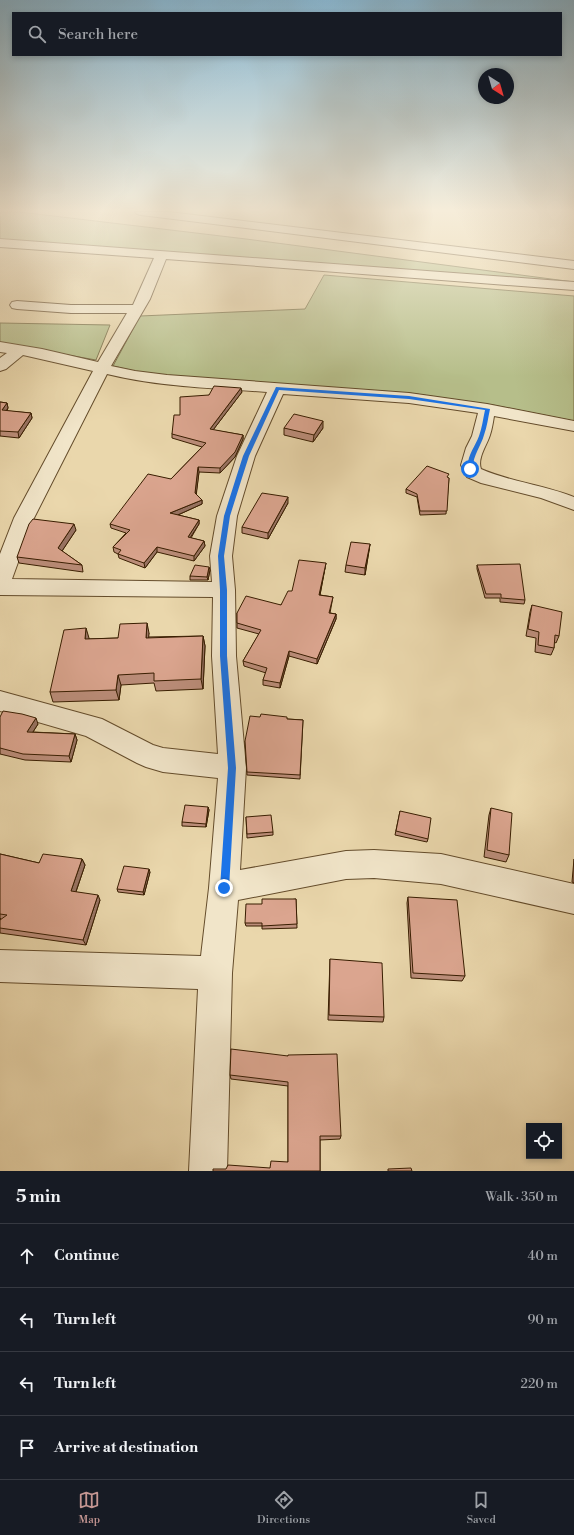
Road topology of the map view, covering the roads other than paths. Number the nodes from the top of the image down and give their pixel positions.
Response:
1 (156, 267) edge
2 (308, 267) edge
3 (574, 286) edge
4 (17, 305) dead end
5 (137, 308) junction
6 (0, 348) edge
7 (20, 350) junction
8 (0, 366) edge
9 (102, 369) junction
10 (278, 388) junction
11 (487, 409) junction
12 (574, 426) edge
13 (574, 504) edge
14 (0, 583) edge
15 (0, 587) edge
16 (224, 590) junction
17 (0, 701) edge
18 (232, 768) junction
19 (224, 888) junction
20 (574, 899) edge
21 (0, 966) edge
22 (215, 973) junction
23 (208, 1171) edge

1 - 5 street
2 - 3 street
4 - 5 street
5 - 9 street
6 - 7 street
7 - 8 street
7 - 9 street
9 - 10 street
9 - 14 street
10 - 11 street
10 - 16 street
11 - 12 street
11 - 13 street
15 - 16 street
16 - 18 street
17 - 18 street
18 - 19 street
19 - 20 street
19 - 22 street
21 - 22 street
22 - 23 street

